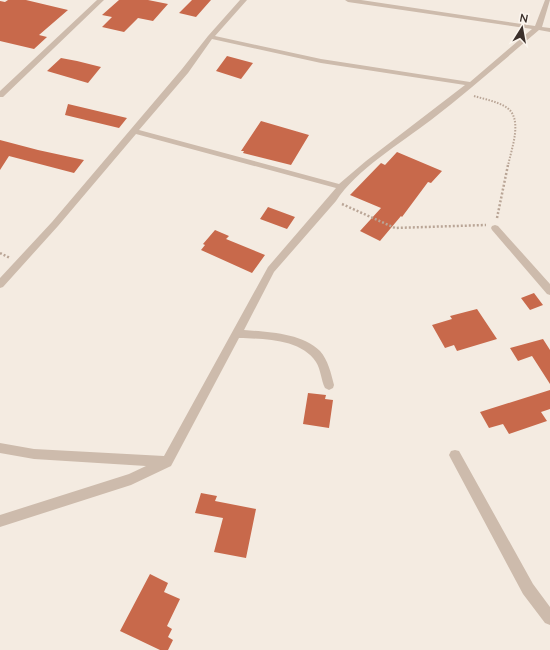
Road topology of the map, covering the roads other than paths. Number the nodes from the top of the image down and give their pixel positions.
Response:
1 (101, 0) edge
2 (244, 0) edge
3 (348, 0) edge
4 (548, 0) edge
5 (538, 28) junction
6 (550, 30) edge
7 (210, 37) junction
8 (471, 84) junction
9 (0, 94) edge
10 (134, 131) junction
11 (340, 187) junction
12 (495, 228) road end
13 (0, 284) edge
14 (550, 291) edge
15 (236, 334) junction
16 (329, 385) dead end
17 (0, 448) edge
18 (455, 455) dead end
19 (167, 462) junction
20 (0, 521) edge
21 (550, 618) edge

1 - 9 street
2 - 7 street
3 - 5 street
4 - 5 street
5 - 6 street
5 - 8 street
7 - 8 street
7 - 10 street
8 - 11 street
10 - 11 street
10 - 13 street
11 - 15 street
12 - 14 street
15 - 16 street
15 - 19 street
17 - 19 street
18 - 21 street
19 - 20 street

